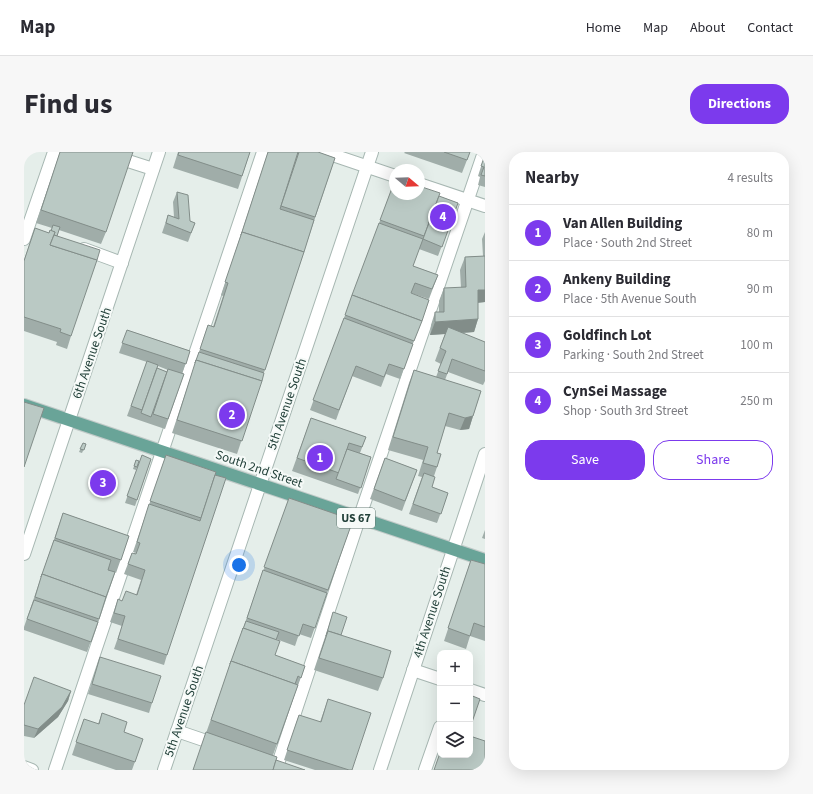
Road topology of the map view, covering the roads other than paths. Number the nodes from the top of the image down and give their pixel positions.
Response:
1 (54, 152) edge
2 (100, 152) edge
3 (159, 152) edge
4 (263, 152) edge
5 (324, 152) edge
6 (372, 152) edge
7 (484, 152) edge
8 (367, 167) junction
9 (153, 169) junction
10 (389, 174) edge
11 (425, 186) edge
12 (468, 200) junction
13 (485, 206) edge
14 (29, 235) edge
15 (70, 245) edge
16 (122, 263) junction
17 (24, 405) edge
18 (69, 420) junction
19 (162, 451) junction
20 (485, 454) edge
21 (260, 484) junction
22 (359, 519) junction
23 (453, 550) junction
24 (24, 554) edge
25 (485, 560) edge
26 (413, 670) junction
27 (437, 678) edge
28 (473, 691) edge
29 (485, 695) edge
30 (177, 731) junction
31 (437, 736) edge
32 (228, 748) edge
33 (264, 760) edge
34 (24, 767) edge
35 (32, 770) edge
36 (55, 770) edge
37 (164, 770) edge
38 (380, 770) edge
39 (425, 770) edge

1 - 14 street
2 - 9 street
3 - 9 street, 6th Avenue South
4 - 19 street
5 - 8 street
6 - 8 street, 5th Avenue South
7 - 12 street
8 - 10 street
8 - 21 street, 5th Avenue South
9 - 16 street, 6th Avenue South
11 - 12 street
12 - 13 street
12 - 22 street
15 - 16 street
16 - 18 street, 6th Avenue South
17 - 18 main road, South 2nd Street / US 67
18 - 19 main road, South 2nd Street / US 67
18 - 24 street, 6th Avenue South
19 - 21 main road, South 2nd Street / US 67
19 - 36 street
20 - 23 street, 4th Avenue South
21 - 22 main road, South 2nd Street / US 67
21 - 30 street, 5th Avenue South
22 - 23 main road, South 2nd Street / US 67
22 - 33 street
23 - 25 main road, South 2nd Street / US 67
23 - 26 street, 4th Avenue South
26 - 27 street
26 - 38 street, 4th Avenue South
28 - 29 street
30 - 32 street
30 - 37 street, 5th Avenue South
31 - 39 street
34 - 35 street

